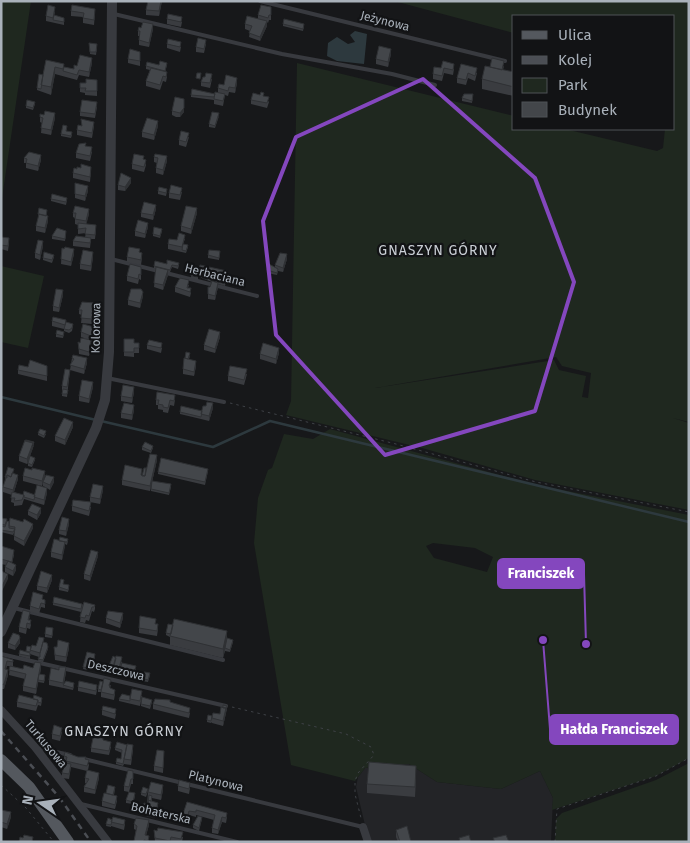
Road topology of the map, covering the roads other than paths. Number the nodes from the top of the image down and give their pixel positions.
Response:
1 (112, 1) edge
2 (260, 1) edge
3 (112, 14) junction
4 (505, 61) edge
5 (436, 85) dead end
6 (109, 258) junction
7 (257, 296) dead end
8 (107, 378) junction
9 (224, 402) road end
10 (12, 608) junction
11 (1, 632) edge
12 (1, 654) edge
13 (223, 660) dead end
14 (226, 706) edge
15 (1, 710) edge
16 (34, 747) junction
17 (73, 756) edge
18 (83, 759) edge
19 (1, 760) edge
20 (1, 772) edge
21 (81, 804) junction
22 (42, 808) junction
23 (363, 827) joint
24 (68, 842) edge
25 (108, 842) edge
26 (237, 842) edge
27 (368, 842) edge

1 - 3 street, Kolorowa
2 - 4 lane, Jeżynowa
3 - 5 lane
3 - 6 street, Kolorowa
6 - 7 lane, Herbaciana
6 - 8 street, Kolorowa
8 - 9 lane
8 - 10 street, Kolorowa
10 - 11 street, Kolorowa
10 - 13 lane
12 - 14 lane, Deszczowa
15 - 16 street, Turkusowa
16 - 17 lane
16 - 21 street, Turkusowa
18 - 23 lane, Platynowa
19 - 22 main road
20 - 22 main road
21 - 25 street, Turkusowa
21 - 26 lane, Bohaterska
22 - 24 main road
23 - 27 street

